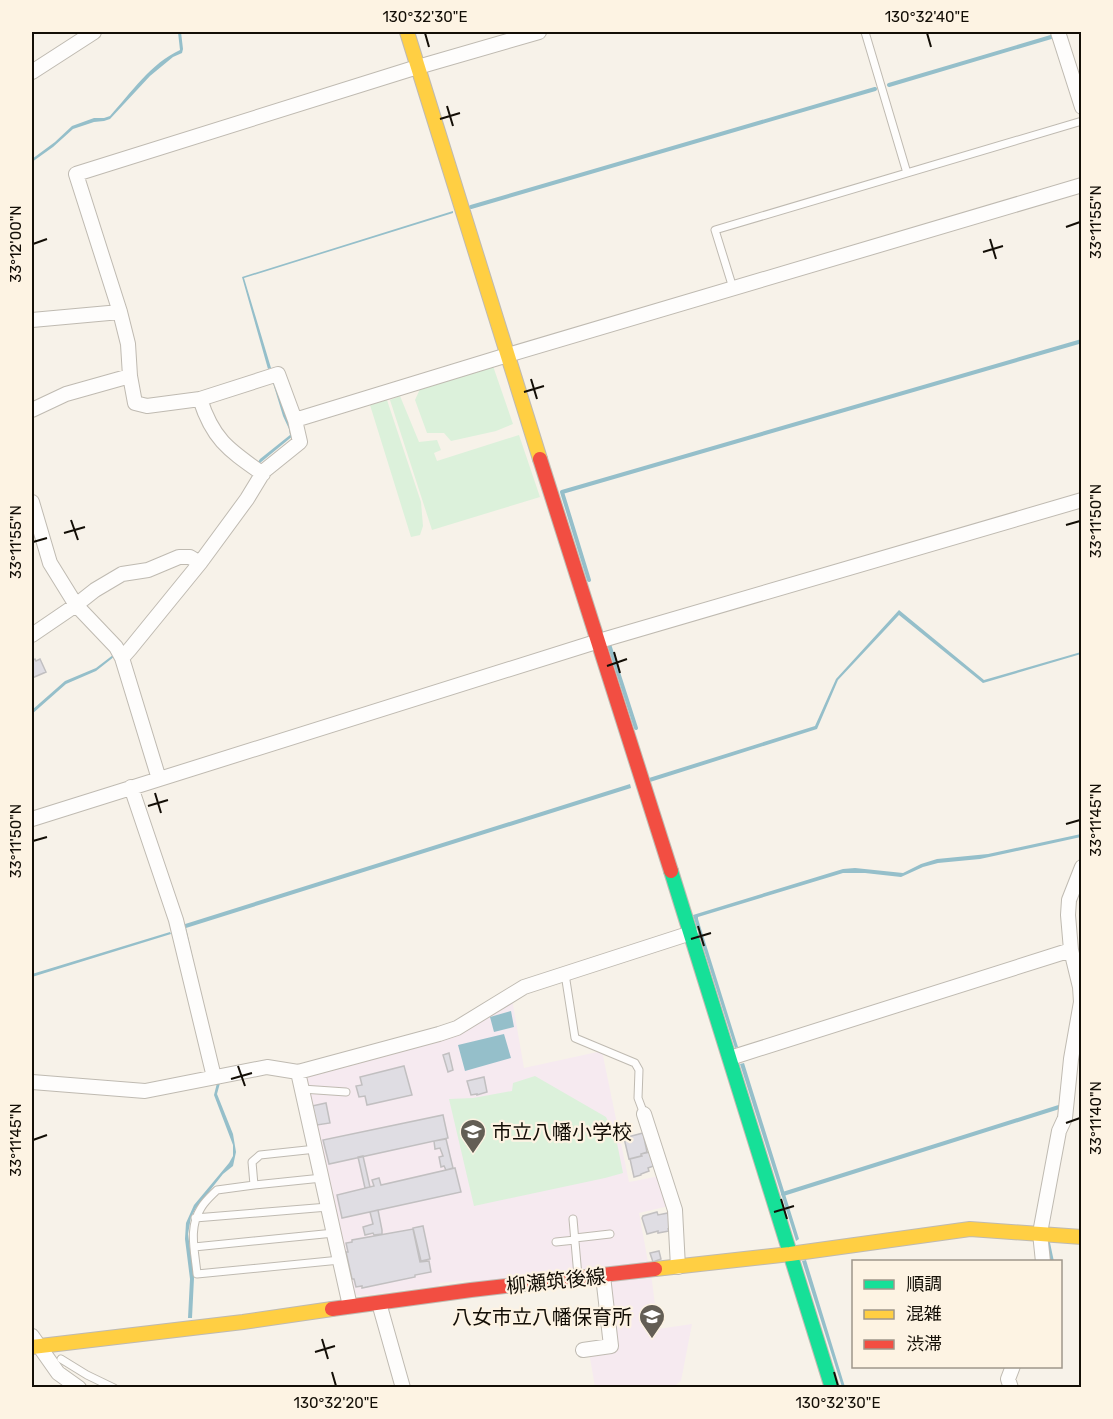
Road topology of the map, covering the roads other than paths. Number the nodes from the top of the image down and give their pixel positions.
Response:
1 (94, 32) edge
2 (406, 32) edge
3 (539, 32) edge
4 (865, 32) edge
5 (1058, 32) edge
6 (417, 67) junction
7 (32, 72) edge
8 (1082, 107) edge
9 (1082, 121) edge
10 (908, 173) junction
11 (1082, 185) edge
12 (733, 288) junction
13 (120, 312) junction
14 (32, 320) edge
15 (507, 355) junction
16 (130, 376) junction
17 (200, 399) junction
18 (32, 410) edge
19 (295, 420) junction
20 (263, 474) junction
21 (1082, 500) edge
22 (32, 502) edge
23 (200, 563) junction
24 (76, 606) junction
25 (32, 635) edge
26 (599, 641) junction
27 (122, 658) junction
28 (159, 779) junction
29 (132, 787) junction
30 (32, 819) edge
31 (1082, 867) edge
32 (691, 933) junction
33 (1071, 950) junction
34 (565, 973) junction
35 (730, 1058) junction
36 (298, 1072) junction
37 (214, 1077) junction
38 (32, 1083) edge
39 (302, 1089) junction
40 (346, 1092) dead end
41 (644, 1114) joint
42 (316, 1149) junction
43 (322, 1178) junction
44 (254, 1185) junction
45 (328, 1207) junction
46 (195, 1218) junction
47 (573, 1220) dead end
48 (334, 1233) junction
49 (1040, 1233) junction
50 (610, 1234) dead end
51 (1082, 1237) edge
52 (575, 1239) junction
53 (556, 1242) dead end
54 (194, 1247) junction
55 (790, 1254) junction
56 (340, 1260) junction
57 (1043, 1260) edge
58 (678, 1267) junction
59 (603, 1276) junction
60 (579, 1279) junction
61 (379, 1303) junction
62 (350, 1306) junction
63 (34, 1343) edge
64 (583, 1350) dead end
65 (61, 1359) dead end
66 (1012, 1368) edge
67 (80, 1388) edge
68 (114, 1388) edge
69 (403, 1388) edge
70 (832, 1388) edge
71 (1011, 1388) edge

1 - 7 street
2 - 6 street
3 - 6 street
4 - 10 lane
5 - 8 street
6 - 13 street
6 - 15 street
9 - 10 lane
10 - 12 lane
11 - 12 street
12 - 15 street
13 - 14 street
13 - 16 street
15 - 19 street
15 - 26 street
16 - 17 street
16 - 18 street
17 - 19 street
17 - 20 street
19 - 20 street
20 - 23 street
21 - 26 street
22 - 24 street
23 - 24 street
23 - 27 street
24 - 25 street
24 - 27 street
26 - 28 street
26 - 32 street
27 - 28 street
28 - 29 street
29 - 30 street
29 - 37 street
31 - 33 street
32 - 34 street
32 - 35 street
33 - 35 street
33 - 49 street
34 - 36 street
34 - 41 lane
35 - 55 street
36 - 37 street
36 - 39 street
37 - 38 street
39 - 40 lane
39 - 42 street
41 - 58 street
42 - 43 street
42 - 44 lane
43 - 44 lane
43 - 45 street
44 - 46 lane
45 - 46 lane
45 - 48 street
46 - 54 lane
47 - 52 lane
48 - 54 lane
48 - 56 street
49 - 51 street, 柳瀬筑後線
49 - 55 street, 柳瀬筑後線
49 - 57 street
50 - 52 lane
52 - 53 lane
52 - 60 lane
54 - 56 lane
55 - 58 street, 柳瀬筑後線
55 - 70 street
56 - 62 street
58 - 59 street, 柳瀬筑後線
59 - 60 street, 柳瀬筑後線
59 - 64 street
60 - 61 street, 柳瀬筑後線
61 - 62 street, 柳瀬筑後線
61 - 69 street
62 - 63 street, 柳瀬筑後線
63 - 67 street
65 - 68 lane
66 - 71 street

